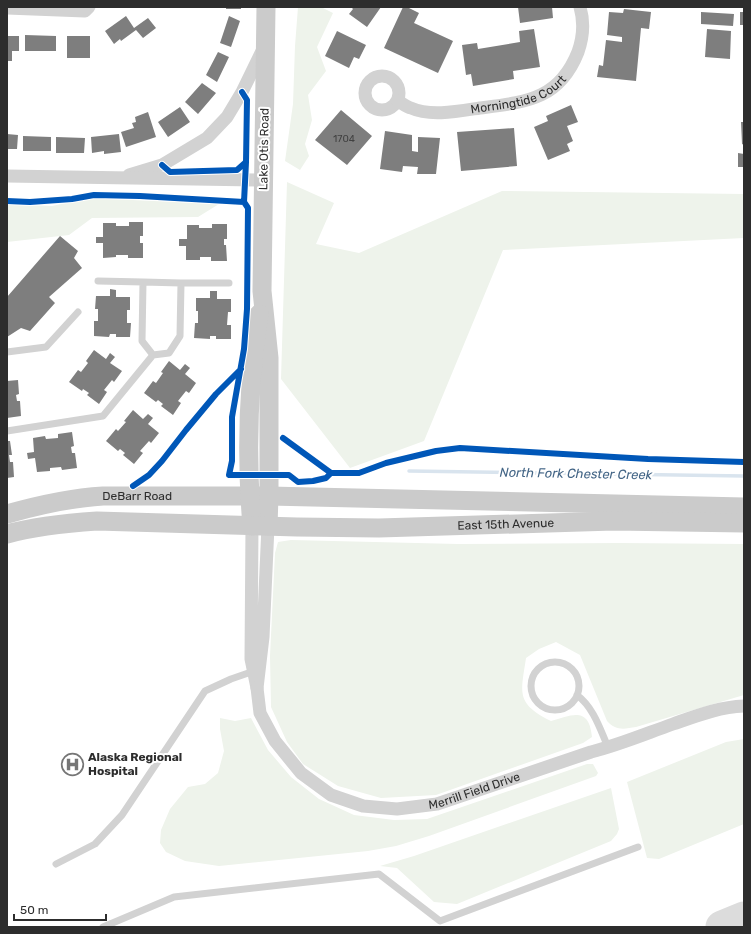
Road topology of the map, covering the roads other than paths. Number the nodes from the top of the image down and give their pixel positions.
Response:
1 (89, 7) edge
2 (266, 7) edge
3 (580, 7) edge
4 (7, 8) edge
5 (265, 44) junction
6 (398, 101) dead end
7 (7, 176) edge
8 (118, 178) junction
9 (263, 180) junction
10 (98, 281) dead end
11 (143, 282) junction
12 (181, 283) junction
13 (229, 283) dead end
14 (262, 291) junction
15 (78, 312) dead end
16 (7, 352) edge
17 (153, 355) junction
18 (7, 431) edge
19 (249, 496) junction
20 (269, 496) junction
21 (744, 507) edge
22 (7, 514) edge
23 (744, 523) edge
24 (260, 526) junction
25 (7, 534) edge
26 (254, 672) junction
27 (257, 688) junction
28 (577, 695) junction
29 (744, 706) edge
30 (608, 747) junction
31 (638, 847) dead end
32 (56, 864) dead end
33 (103, 927) edge

1 - 4 street
2 - 5 main road, Lake Otis Road
3 - 6 street, Morningtide Court
5 - 8 street
5 - 9 main road, Lake Otis Road
7 - 8 street
8 - 9 street
9 - 14 main road, Lake Otis Road
10 - 11 lane
11 - 12 lane
11 - 17 lane
12 - 13 lane
12 - 17 lane
14 - 19 main road, Lake Otis Road
14 - 20 main road, Lake Otis Road
15 - 16 lane
17 - 18 lane
19 - 20 main road, DeBarr Road
19 - 22 main road, DeBarr Road
19 - 24 main road, Lake Otis Road
20 - 21 main road, East 15th Avenue
20 - 24 main road, Lake Otis Road
23 - 24 main road, East 15th Avenue
24 - 25 main road
24 - 26 street, Merrill Field Drive
24 - 27 street, Merrill Field Drive
26 - 27 street, Merrill Field Drive
26 - 32 lane
27 - 30 street, Merrill Field Drive
28 - 28 lane
28 - 30 lane
29 - 30 street, Merrill Field Drive
31 - 33 lane

